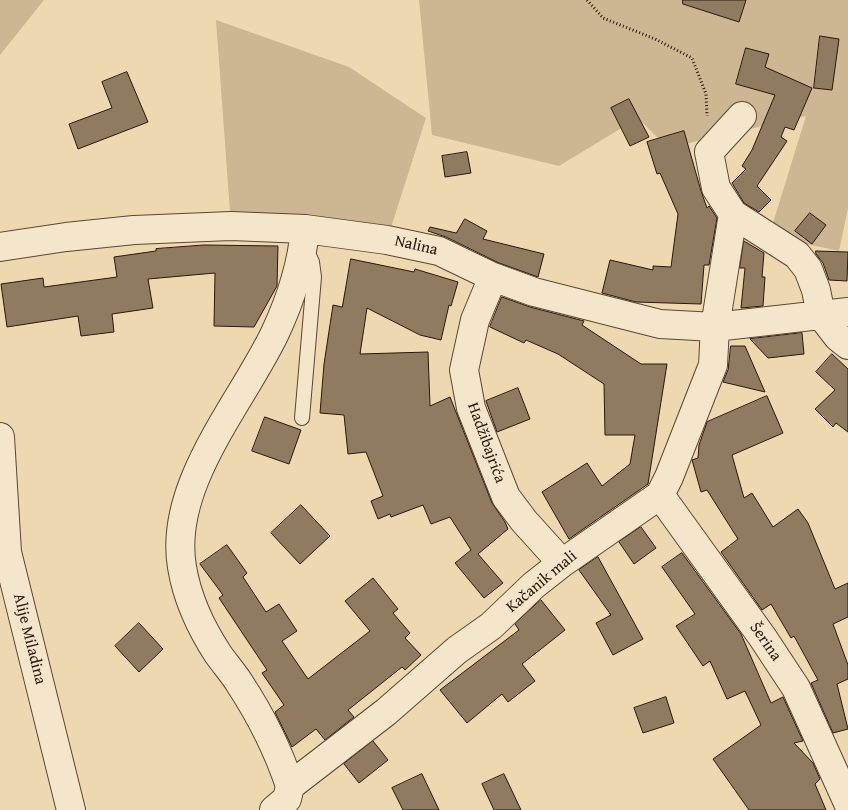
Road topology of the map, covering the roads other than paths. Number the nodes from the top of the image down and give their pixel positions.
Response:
1 (742, 116) dead end
2 (733, 214) junction
3 (304, 236) junction
4 (0, 247) edge
5 (494, 277) junction
6 (848, 312) edge
7 (821, 315) junction
8 (715, 327) junction
9 (848, 345) edge
10 (302, 418) dead end
11 (0, 437) edge
12 (660, 495) junction
13 (562, 562) junction
14 (290, 786) junction
15 (848, 803) edge
16 (71, 810) edge
17 (274, 810) edge

1 - 2 street
2 - 7 street
2 - 8 street
3 - 4 street, Nalina
3 - 5 street, Nalina
3 - 10 lane
3 - 14 street
5 - 8 street, Nalina
5 - 13 street, Hadžibajrića
6 - 7 street, Nalina
7 - 8 street, Nalina
7 - 9 street
8 - 12 street
11 - 16 street, Alije Miladina
12 - 13 street, Kačanik mali
12 - 15 street, Šerina
13 - 14 street, Kačanik mali
14 - 17 street, Kačanik mali

